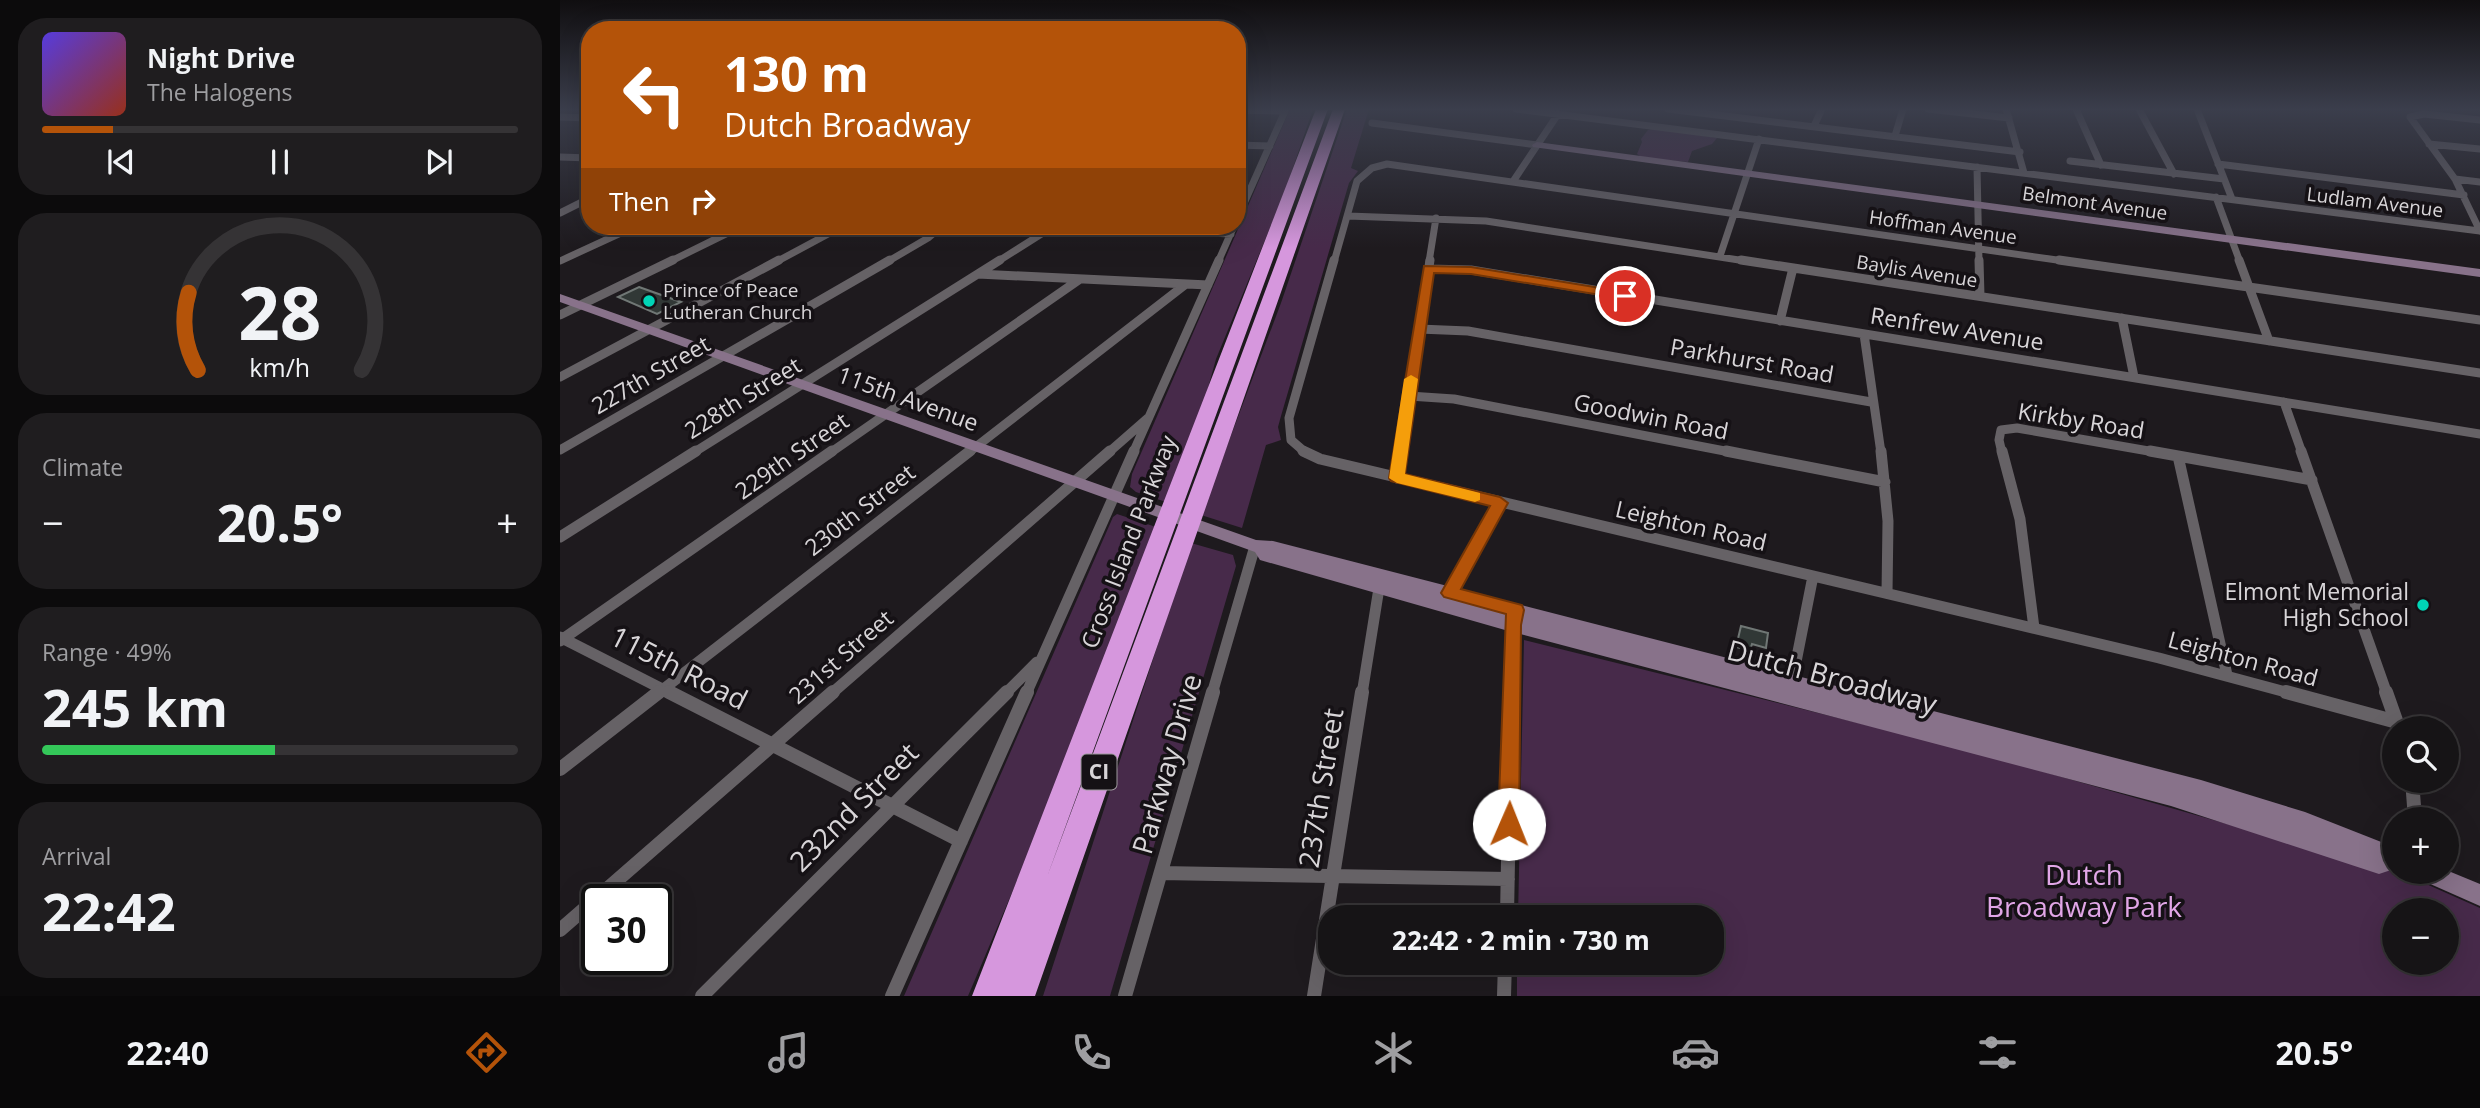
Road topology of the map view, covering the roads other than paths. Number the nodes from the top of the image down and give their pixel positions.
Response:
1 (1266, 155) edge
2 (1306, 155) edge
3 (1321, 155) edge
4 (1530, 155) edge
5 (1613, 155) edge
6 (1753, 155) edge
7 (1887, 155) edge
8 (2021, 155) edge
9 (2097, 155) edge
10 (2164, 155) edge
11 (2215, 155) edge
12 (2438, 155) edge
13 (560, 157) edge
14 (581, 158) edge
15 (2070, 161) dead end
16 (1401, 164) joint
17 (2218, 164) junction
18 (2101, 165) junction
19 (1977, 167) junction
20 (2024, 173) junction
21 (1747, 174) junction
22 (2174, 174) junction
23 (2224, 179) junction
24 (2455, 179) junction
25 (1514, 180) junction
26 (2480, 182) edge
27 (1246, 187) edge
28 (1251, 187) junction
29 (2464, 195) junction
30 (2216, 197) junction
31 (1246, 198) edge
32 (2232, 199) junction
33 (581, 202) edge
34 (1978, 205) junction
35 (560, 213) edge
36 (1734, 213) junction
37 (1348, 216) junction
38 (1436, 218) junction
39 (2480, 231) edge
40 (616, 235) edge
41 (724, 235) edge
42 (826, 235) edge
43 (932, 235) edge
44 (1040, 235) edge
45 (1231, 235) edge
46 (2232, 239) junction
47 (1979, 248) junction
48 (1720, 256) junction
49 (560, 261) edge
50 (1793, 268) junction
51 (1428, 269) junction
52 (2480, 273) edge
53 (978, 274) junction
54 (1080, 279) junction
55 (1186, 284) junction
56 (1208, 285) junction
57 (2249, 286) junction
58 (1980, 296) junction
59 (560, 298) edge
60 (580, 305) junction
61 (560, 315) edge
62 (2122, 318) junction
63 (2480, 320) edge
64 (1780, 321) junction
65 (1419, 329) junction
66 (649, 330) junction
67 (1864, 334) junction
68 (2269, 341) junction
69 (722, 357) junction
70 (2480, 373) edge
71 (560, 377) edge
72 (2134, 377) junction
73 (801, 385) junction
74 (1409, 396) junction
75 (1871, 402) junction
76 (2284, 402) junction
77 (885, 415) junction
78 (1150, 416) junction
79 (2480, 434) edge
80 (976, 448) junction
81 (560, 450) edge
82 (2178, 456) junction
83 (1397, 478) junction
84 (2312, 481) junction
85 (1885, 482) junction
86 (1073, 483) junction
87 (1189, 493) junction
88 (1114, 498) junction
89 (1500, 503) junction
90 (560, 537) edge
91 (1252, 545) junction
92 (1168, 548) junction
93 (1813, 576) junction
94 (1382, 582) junction
95 (1887, 593) junction
96 (1447, 599) junction
97 (1514, 617) junction
98 (2034, 628) junction
99 (561, 639) edge
100 (1044, 655) junction
101 (2227, 675) junction
102 (663, 689) junction
103 (1791, 689) junction
104 (2395, 716) edge
105 (2382, 720) edge
106 (772, 745) junction
107 (560, 769) edge
108 (891, 807) junction
109 (961, 841) junction
110 (2382, 862) edge
111 (1161, 873) junction
112 (1333, 876) junction
113 (1508, 878) junction
114 (2455, 884) edge
115 (2480, 895) edge
116 (1507, 905) edge
117 (560, 930) edge
118 (1505, 975) edge
119 (702, 996) edge
120 (891, 996) edge
121 (988, 996) edge
122 (1019, 996) edge
123 (1125, 996) edge
124 (1314, 996) edge
125 (1504, 996) edge

1 - 28 street
2 - 87 highway, Cross Island Parkway / CI
3 - 87 highway, Cross Island Parkway / CI
4 - 25 street
5 - 21 street, Belmont Avenue
6 - 21 street
7 - 19 street, Ludlam Avenue
8 - 20 street
9 - 18 street
10 - 22 street
11 - 17 street
12 - 24 street
13 - 14 street
15 - 18 street
16 - 25 street, Hoffman Avenue
16 - 37 street, Leighton Road
17 - 23 street
17 - 29 street
18 - 22 street
19 - 20 street, Ludlam Avenue
19 - 34 street
20 - 30 street, Ludlam Avenue
21 - 34 street, Belmont Avenue
21 - 36 street
22 - 23 street
23 - 32 street
24 - 26 street
24 - 29 street
25 - 36 street, Hoffman Avenue
27 - 28 street
28 - 31 street
29 - 39 street
30 - 32 street, Ludlam Avenue
30 - 46 street
32 - 39 street, Ludlam Avenue
33 - 35 street
34 - 46 street, Belmont Avenue
34 - 47 street
36 - 47 street, Hoffman Avenue
36 - 48 street
37 - 38 street, Baylis Avenue
37 - 83 street, Leighton Road
38 - 48 street, Baylis Avenue
38 - 51 street
40 - 49 street
41 - 60 street
42 - 66 street
43 - 69 street, 227th Street
44 - 53 street, 228th Street
45 - 56 street, Cross Island Parkway
46 - 52 street, Belmont Avenue
46 - 57 street
47 - 57 street, Hoffman Avenue
47 - 58 street
48 - 50 street, Baylis Avenue
50 - 58 street, Baylis Avenue
50 - 64 street
51 - 64 street, Renfrew Avenue
51 - 65 street
53 - 54 street
53 - 73 street, 228th Street
54 - 55 street
54 - 77 street, 229th Street
55 - 56 street
55 - 80 street, 230th Street
56 - 78 street, Cross Island Parkway
57 - 63 street, Hoffman Avenue
57 - 68 street
58 - 62 street, Baylis Avenue
59 - 60 main road, 115th Avenue
60 - 61 street
60 - 66 main road, 115th Avenue
62 - 68 street, Baylis Avenue
62 - 72 street
64 - 67 street, Renfrew Avenue
65 - 74 street
65 - 75 street, Parkhurst Road
66 - 69 main road, 115th Avenue
66 - 71 street
67 - 72 street, Renfrew Avenue
67 - 75 street
68 - 70 street, Baylis Avenue
69 - 73 main road, 115th Avenue
69 - 81 street, 227th Street
72 - 76 street, Renfrew Avenue
73 - 77 main road, 115th Avenue
73 - 90 street, 228th Street
74 - 83 street
74 - 85 street, Goodwin Road
75 - 85 street
76 - 79 street, Renfrew Avenue
76 - 84 street
77 - 80 main road, 115th Avenue
77 - 99 street, 229th Street
78 - 86 street, 231st Street
78 - 88 street, Cross Island Parkway
80 - 86 main road, 115th Avenue
80 - 102 street, 230th Street
82 - 84 street, Kirkby Road
82 - 98 street, Kirkby Road
82 - 101 street
83 - 89 street, Leighton Road
84 - 104 street
85 - 95 street
86 - 88 street, 115th Avenue
86 - 106 street, 231st Street
87 - 92 highway, Cross Island Parkway / CI
88 - 91 street, 115th Avenue
88 - 100 street, Cross Island Parkway
89 - 93 street, Leighton Road
89 - 96 street
91 - 94 street, Dutch Broadway
91 - 111 street, Parkway Drive
92 - 121 highway, Cross Island Parkway / CI
92 - 122 highway, Cross Island Parkway / CI
93 - 95 street, Leighton Road
93 - 103 street
94 - 96 street, Dutch Broadway
94 - 112 street, 237th Street
95 - 98 street, Leighton Road
96 - 97 street, Dutch Broadway
97 - 103 street, Dutch Broadway
97 - 113 street
98 - 101 street, Leighton Road
99 - 102 street, 115th Road
100 - 108 street, 232nd Street
100 - 109 street, Cross Island Parkway
101 - 105 street, Leighton Road
102 - 106 street, 115th Road
102 - 107 street, 230th Street
103 - 110 street, Dutch Broadway
106 - 108 street, 115th Road
106 - 117 street, 231st Street
108 - 109 street, 115th Road
108 - 119 street, 232nd Street
109 - 120 street, Cross Island Parkway
111 - 112 street
111 - 123 street, Parkway Drive
112 - 113 street
112 - 124 street, 237th Street
113 - 116 street
114 - 115 street
118 - 125 street

